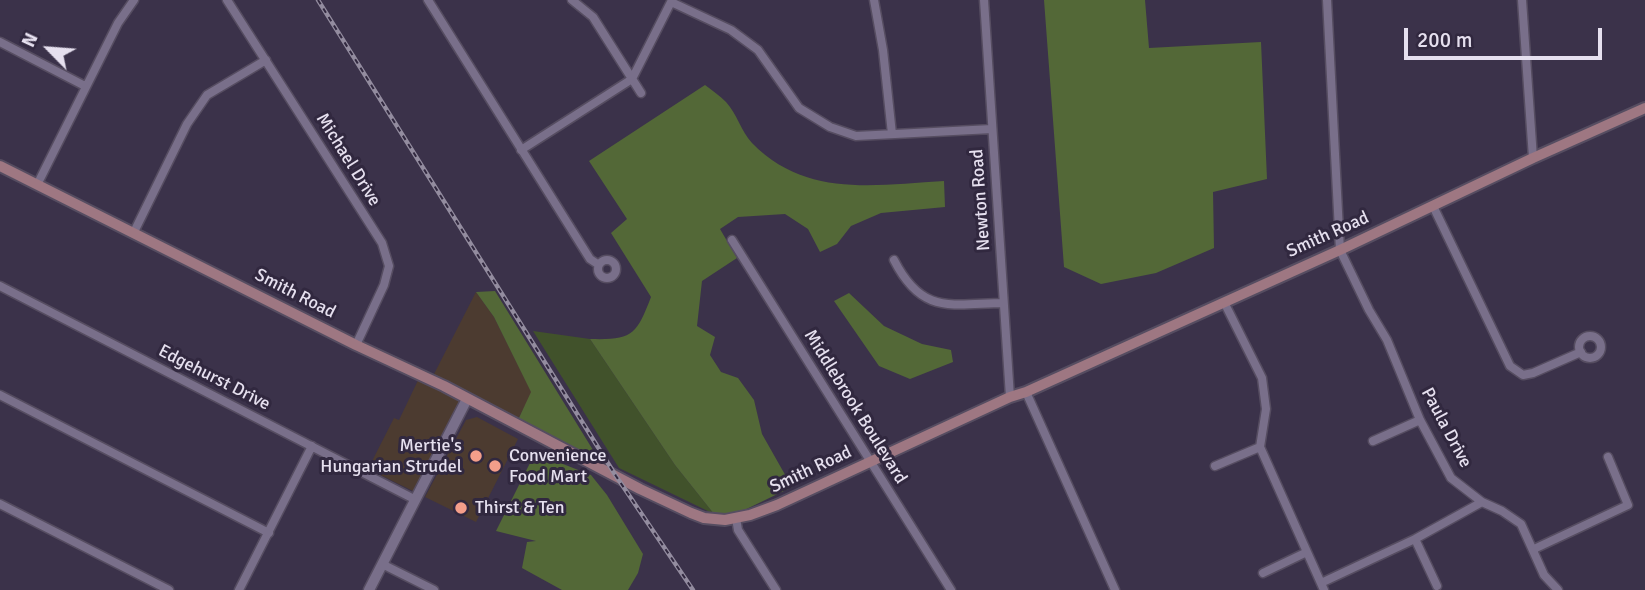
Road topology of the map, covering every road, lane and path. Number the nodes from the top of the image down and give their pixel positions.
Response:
1 (134, 0) edge
2 (228, 0) edge
3 (428, 0) edge
4 (572, 0) edge
5 (874, 0) edge
6 (984, 0) edge
7 (1327, 0) edge
8 (1522, 0) edge
9 (671, 1) edge
10 (0, 42) edge
11 (266, 60) junction
12 (632, 79) junction
13 (85, 86) junction
14 (641, 93) dead end
15 (1645, 108) edge
16 (992, 129) junction
17 (892, 134) junction
18 (521, 150) junction
19 (1533, 158) junction
20 (0, 166) edge
21 (37, 185) junction
22 (1435, 204) junction
23 (134, 232) junction
24 (732, 240) dead end
25 (1340, 250) junction
26 (894, 260) dead end
27 (599, 265) dead end
28 (0, 286) edge
29 (1224, 302) junction
30 (1003, 303) junction
31 (356, 345) junction
32 (1581, 352) dead end
33 (1026, 392) junction
34 (0, 395) edge
35 (1010, 397) junction
36 (467, 398) junction
37 (1420, 420) junction
38 (1373, 441) dead end
39 (312, 446) junction
40 (1260, 447) junction
41 (1608, 457) dead end
42 (870, 462) junction
43 (1215, 466) dead end
44 (414, 499) junction
45 (1482, 502) junction
46 (0, 504) edge
47 (736, 518) junction
48 (269, 533) junction
49 (1415, 539) junction
50 (1534, 549) junction
51 (1307, 552) junction
52 (382, 564) junction
53 (1263, 573) dead end
54 (1323, 586) edge
55 (1437, 586) dead end
56 (169, 590) edge
57 (239, 590) edge
58 (369, 590) edge
59 (434, 590) edge
60 (776, 590) edge
61 (951, 590) edge
62 (1115, 590) edge
63 (1558, 590) edge

1 - 13 street
2 - 11 street, Michael Drive
3 - 18 street
4 - 12 street
5 - 17 street
6 - 16 street, Newton Road
7 - 25 street
8 - 19 street
9 - 12 street
9 - 17 street
10 - 13 street
11 - 23 street
11 - 31 street, Michael Drive
12 - 14 street
12 - 18 street
13 - 21 street
15 - 19 main road, Smith Road
16 - 17 street
16 - 30 street, Newton Road
18 - 27 street
19 - 22 main road, Smith Road
20 - 21 main road, Smith Road
21 - 23 main road, Smith Road
22 - 25 main road, Smith Road
22 - 32 street
23 - 31 main road, Smith Road
24 - 42 street, Middlebrook Boulevard
25 - 29 main road, Smith Road
25 - 37 street, Paula Drive
26 - 30 street
28 - 39 street, Edgehurst Drive
29 - 33 main road, Smith Road
29 - 40 street
30 - 35 street, Newton Road
31 - 36 main road, Smith Road
33 - 35 main road, Smith Road
33 - 62 street
34 - 48 street
35 - 42 main road, Smith Road
36 - 44 street
36 - 47 main road, Smith Road
37 - 38 street
37 - 45 street, Paula Drive
39 - 44 street, Edgehurst Drive
39 - 48 street
40 - 43 street
40 - 51 street
41 - 50 street
42 - 47 main road, Smith Road
42 - 61 street, Middlebrook Boulevard
44 - 52 street
45 - 49 street
45 - 50 street, Paula Drive
46 - 56 street
47 - 60 street
48 - 57 street
49 - 54 street
49 - 55 street
50 - 63 street, Paula Drive
51 - 53 street
51 - 54 street
52 - 58 street
52 - 59 street

